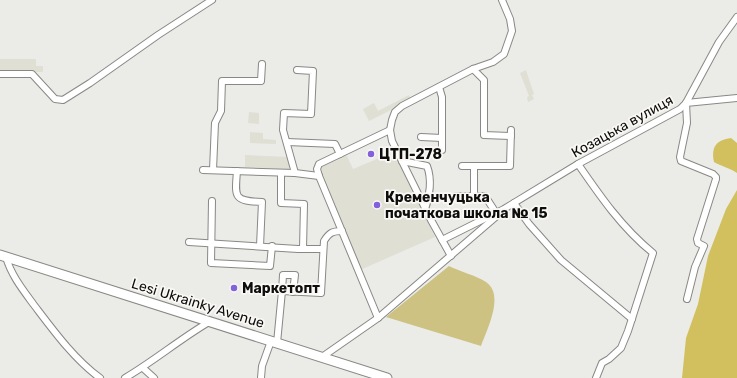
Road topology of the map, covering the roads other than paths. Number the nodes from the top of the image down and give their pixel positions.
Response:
1 (212, 0) edge
2 (502, 0) edge
3 (737, 16) edge
4 (262, 64) dead end
5 (473, 69) junction
6 (297, 70) dead end
7 (0, 74) edge
8 (439, 87) junction
9 (737, 98) edge
10 (686, 103) junction
11 (390, 130) junction
12 (421, 137) dead end
13 (442, 138) junction
14 (286, 142) junction
15 (442, 150) dead end
16 (340, 154) junction
17 (402, 162) junction
18 (578, 164) junction
19 (462, 166) dead end
20 (474, 166) junction
21 (203, 170) dead end
22 (213, 170) junction
23 (237, 170) junction
24 (282, 173) junction
25 (294, 173) junction
26 (319, 176) junction
27 (456, 196) dead end
28 (474, 196) junction
29 (212, 201) dead end
30 (514, 203) junction
31 (425, 208) junction
32 (504, 209) junction
33 (496, 213) junction
34 (342, 231) junction
35 (442, 240) junction
36 (189, 242) dead end
37 (212, 243) junction
38 (260, 246) junction
39 (272, 246) junction
40 (303, 248) junction
41 (323, 249) junction
42 (3, 256) edge
43 (450, 256) junction
44 (282, 291) junction
45 (294, 292) junction
46 (687, 299) dead end
47 (378, 318) junction
48 (632, 319) junction
49 (209, 322) junction
50 (274, 342) junction
51 (322, 357) junction
52 (143, 368) junction
53 (100, 378) edge
54 (125, 378) edge
55 (154, 378) edge
56 (261, 378) edge
57 (387, 378) edge
58 (596, 378) edge

1 - 7 street
2 - 5 street
3 - 10 street, Козацька вулиця
4 - 22 street
5 - 8 street
5 - 20 street
6 - 14 street
8 - 11 street
8 - 13 street
9 - 10 street
10 - 18 street, Козацька вулиця
10 - 46 street
11 - 16 street
11 - 17 street
12 - 13 street
13 - 15 street
14 - 16 street
14 - 25 street
16 - 26 street
17 - 31 street
17 - 31 street
18 - 30 street, Козацька вулиця
18 - 48 street
19 - 20 street
20 - 28 street
21 - 22 street
22 - 23 street
23 - 24 street
23 - 38 street
24 - 25 street
24 - 40 street
25 - 26 street
26 - 34 street
27 - 28 street
28 - 33 street
29 - 37 street
30 - 32 street, Козацька вулиця
30 - 48 street
31 - 35 street
32 - 33 street, Козацька вулиця
32 - 43 street, Козацька вулиця
33 - 35 street, Козацька вулиця
34 - 41 street
34 - 47 street
35 - 43 street
36 - 37 street
37 - 38 street
37 - 39 street
38 - 39 street
39 - 40 street
40 - 41 street
41 - 45 street
42 - 49 street, Lesi Ukrainky Avenue
42 - 53 street
43 - 47 street, Козацька вулиця
44 - 45 street
44 - 45 street
44 - 50 street
47 - 51 street, Козацька вулиця
48 - 58 street
49 - 50 street, Lesi Ukrainky Avenue
49 - 52 street
50 - 51 street, Lesi Ukrainky Avenue
50 - 56 street
51 - 57 street, Lesi Ukrainky Avenue
52 - 54 street
52 - 55 street

